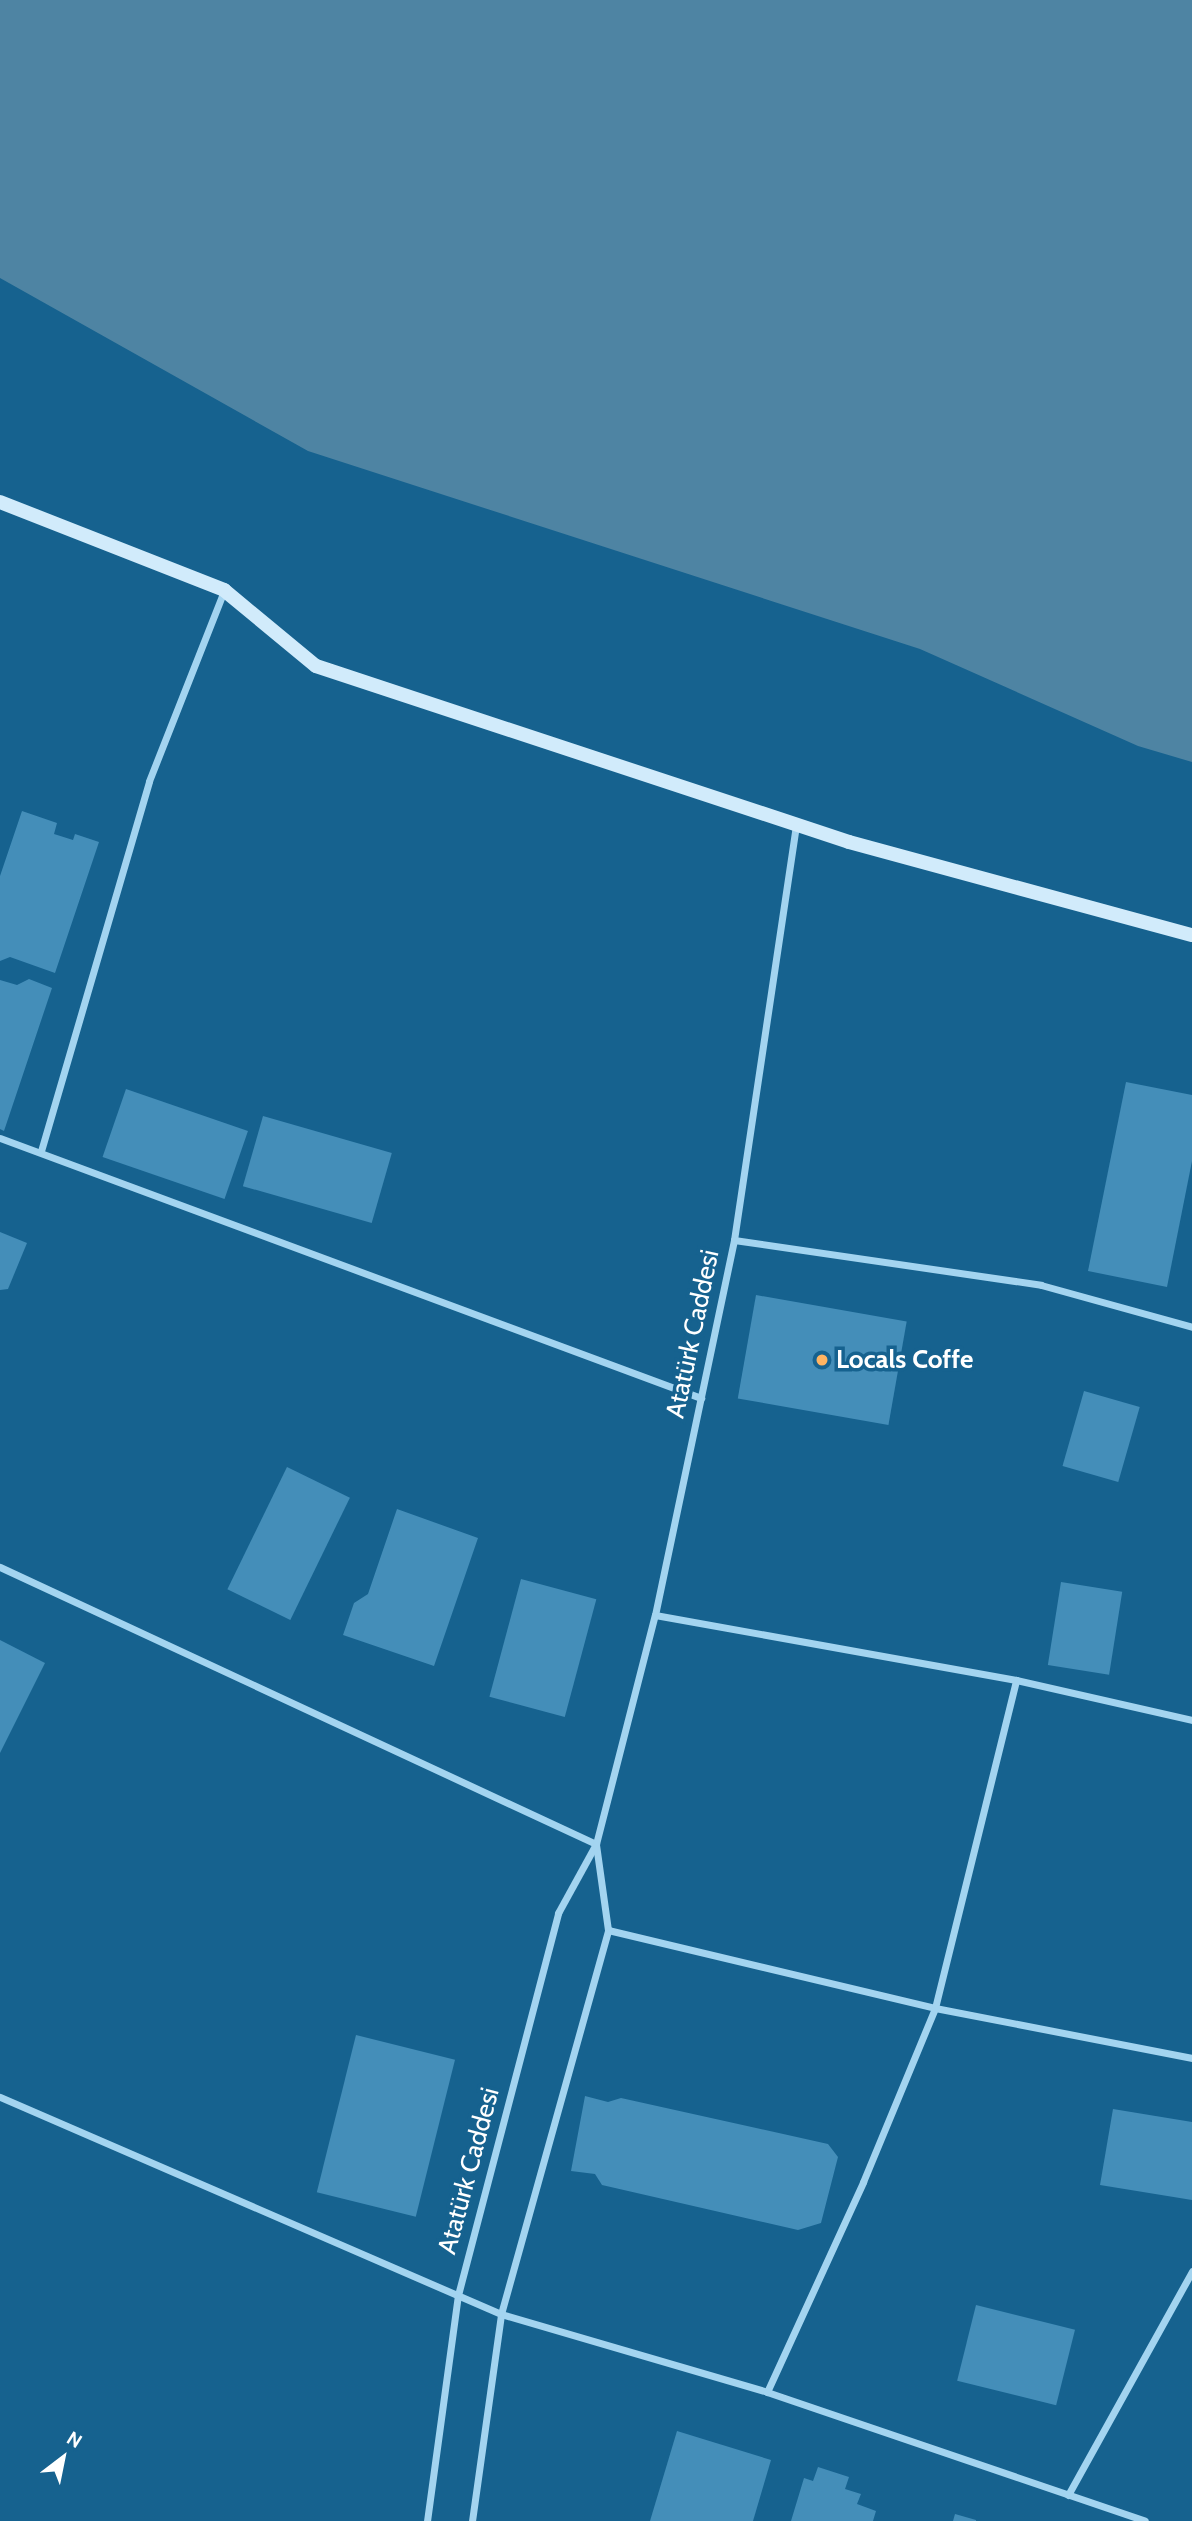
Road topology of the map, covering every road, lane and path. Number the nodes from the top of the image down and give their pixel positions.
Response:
1 (0, 502) edge
2 (224, 590) junction
3 (796, 825) junction
4 (1192, 935) edge
5 (0, 1138) edge
6 (41, 1151) junction
7 (734, 1240) junction
8 (1192, 1327) edge
9 (701, 1398) junction
10 (0, 1567) edge
11 (655, 1615) junction
12 (1016, 1680) junction
13 (1192, 1720) edge
14 (596, 1844) junction
15 (608, 1930) junction
16 (936, 2008) junction
17 (1192, 2058) edge
18 (0, 2096) edge
19 (1192, 2271) edge
20 (458, 2295) junction
21 (501, 2314) junction
22 (767, 2392) junction
23 (1068, 2495) junction
24 (427, 2521) edge
25 (471, 2521) edge
26 (1145, 2521) edge

1 - 2 street
2 - 3 street
2 - 6 street
3 - 4 street
3 - 7 street, Atatürk Caddesi
5 - 6 street
6 - 9 street
7 - 8 street
7 - 9 street, Atatürk Caddesi
9 - 11 street, Atatürk Caddesi
10 - 14 street
11 - 12 street
11 - 14 street, Atatürk Caddesi
12 - 13 street
12 - 16 street
14 - 15 street, Atatürk Caddesi
14 - 20 street, Atatürk Caddesi
15 - 16 street
15 - 21 street, Atatürk Caddesi
16 - 17 street
16 - 22 street
18 - 20 street
19 - 23 street
20 - 21 street
20 - 24 street, Atatürk Caddesi
21 - 22 street
21 - 25 street, Atatürk Caddesi
22 - 23 street
23 - 26 street

